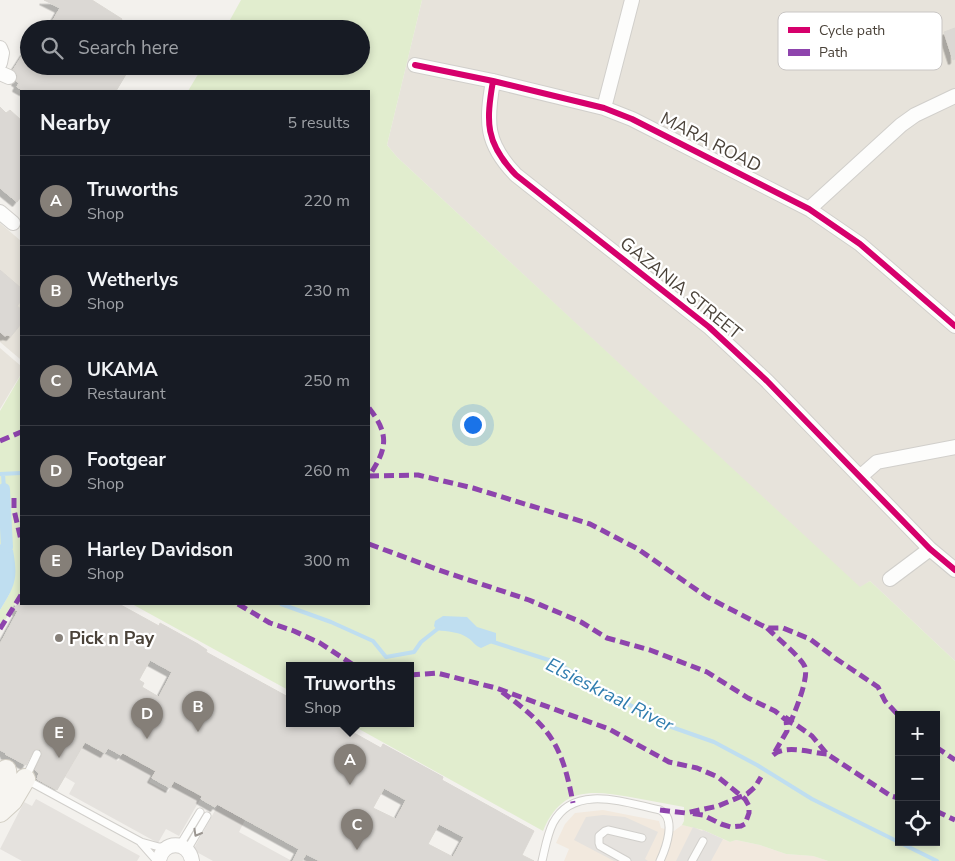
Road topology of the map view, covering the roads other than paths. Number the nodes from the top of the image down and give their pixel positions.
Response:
1 (632, 0) edge
2 (0, 48) edge
3 (0, 63) edge
4 (415, 65) dead end
5 (493, 81) junction
6 (955, 96) edge
7 (604, 108) junction
8 (809, 209) junction
9 (0, 212) edge
10 (13, 223) dead end
11 (955, 326) edge
12 (955, 447) edge
13 (861, 476) junction
14 (930, 548) junction
15 (955, 570) edge
16 (890, 580) dead end
17 (37, 754) dead end
18 (12, 774) edge
19 (0, 807) edge
20 (0, 812) edge
21 (204, 814) dead end
22 (642, 838) dead end
23 (702, 841) dead end
24 (141, 842) junction
25 (185, 854) edge
26 (158, 861) edge
27 (542, 861) edge
28 (627, 861) edge
29 (660, 861) edge
30 (692, 861) edge

1 - 7 street
2 - 3 street
4 - 5 street, MARA ROAD
5 - 7 street, MARA ROAD
5 - 13 street, GAZANIA STREET
6 - 8 street
7 - 8 street, MARA ROAD
8 - 11 street, MARA ROAD
9 - 10 street
12 - 13 street
13 - 14 street, GAZANIA STREET
14 - 15 street, GAZANIA STREET
14 - 16 street
17 - 18 lane
18 - 19 main road
18 - 20 main road
18 - 24 lane
21 - 25 lane
22 - 28 lane
23 - 30 lane
24 - 25 lane
24 - 26 lane
25 - 26 street
27 - 29 lane

